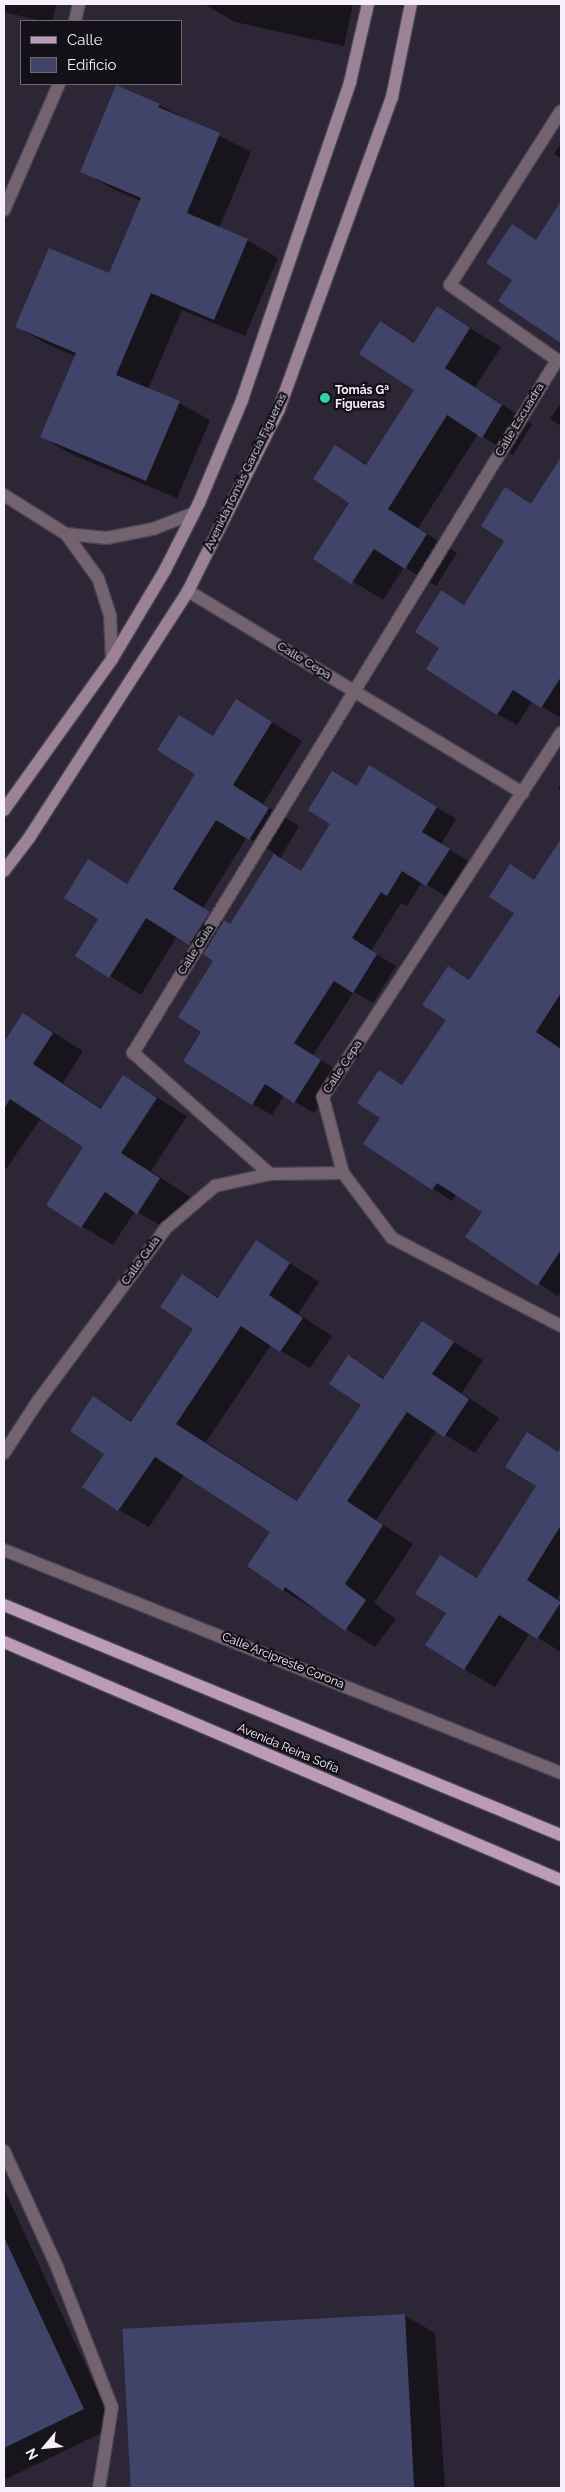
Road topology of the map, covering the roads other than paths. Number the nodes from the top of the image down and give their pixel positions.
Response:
1 (79, 4) edge
2 (368, 4) edge
3 (411, 4) edge
4 (75, 20) edge
5 (59, 85) edge
6 (561, 111) edge
7 (4, 210) edge
8 (4, 495) edge
9 (194, 513) junction
10 (66, 534) junction
11 (188, 591) junction
12 (112, 659) junction
13 (355, 692) junction
14 (561, 733) edge
15 (523, 793) junction
16 (4, 810) edge
17 (4, 871) edge
18 (343, 1173) junction
19 (270, 1174) junction
20 (561, 1326) edge
21 (4, 1452) edge
22 (4, 1550) edge
23 (4, 1605) edge
24 (4, 1642) edge
25 (561, 1773) edge
26 (561, 1835) edge
27 (561, 1880) edge
28 (4, 2151) edge
29 (99, 2488) edge

1 - 4 street
2 - 9 main road
3 - 11 main road, Avenida Tomás García Figueras
5 - 7 street
6 - 13 street, Calle Escuadra
8 - 10 street
9 - 10 street
9 - 12 main road
10 - 12 street
11 - 13 street, Calle Cepa
11 - 17 main road, Avenida Tomás García Figueras
12 - 16 main road
13 - 15 street, Calle Cepa
13 - 19 street, Calle Guía
14 - 15 street, Calle Cepa
15 - 18 street, Calle Cepa
18 - 19 street, Calle Guia
18 - 20 street, Calle Cepa
19 - 21 street, Calle Guia
22 - 25 street, Calle Arcipreste Corona
23 - 26 main road, Avenida Reina Sofía
24 - 27 main road, Avenida Reina Sofía
28 - 29 street

